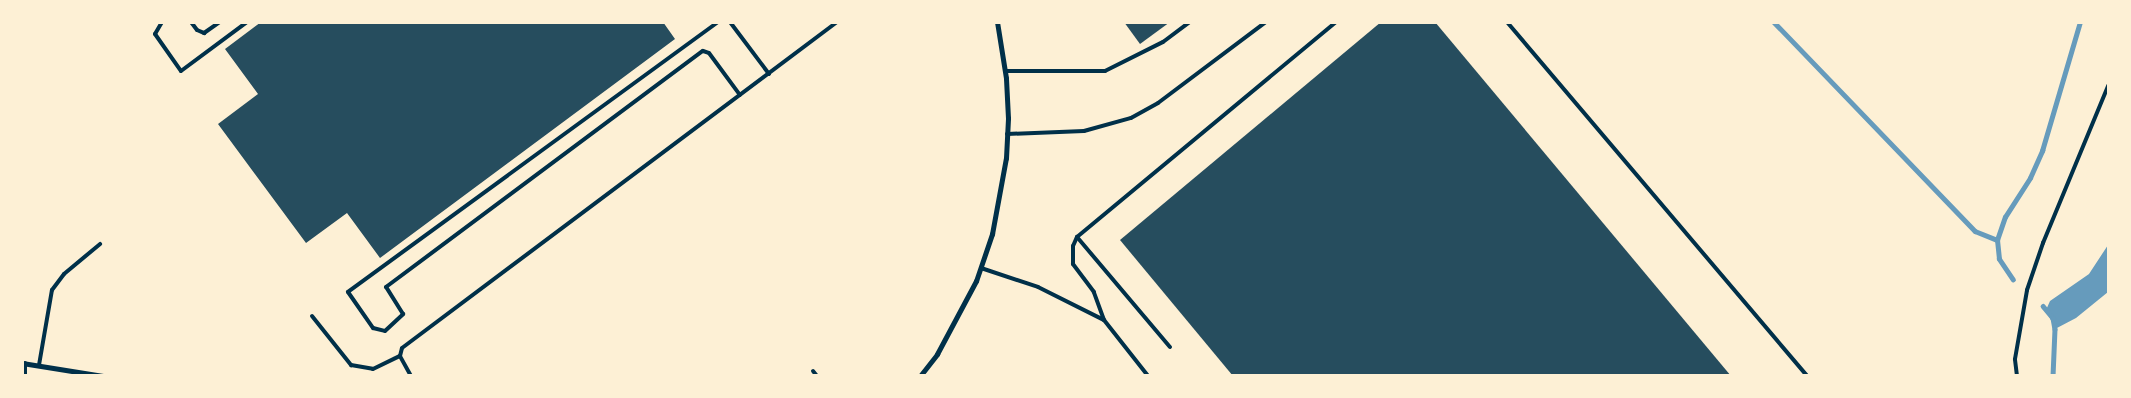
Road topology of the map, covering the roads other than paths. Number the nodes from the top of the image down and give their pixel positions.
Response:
1 (102, 22) edge
2 (120, 22) edge
3 (162, 22) edge
4 (191, 22) edge
5 (220, 22) edge
6 (247, 22) edge
7 (718, 22) edge
8 (730, 22) edge
9 (837, 22) edge
10 (997, 22) edge
11 (1190, 22) edge
12 (1266, 22) edge
13 (1336, 22) edge
14 (1508, 22) edge
15 (1005, 71) junction
16 (769, 74) junction
17 (2108, 86) edge
18 (740, 95) junction
19 (1007, 134) junction
20 (1078, 237) junction
21 (100, 244) dead end
22 (980, 268) junction
23 (312, 316) dead end
24 (1104, 320) junction
25 (1170, 346) dead end
26 (400, 356) junction
27 (24, 363) edge
28 (39, 365) junction
29 (812, 371) dead end
30 (25, 376) edge
31 (102, 376) edge
32 (412, 376) edge
33 (817, 376) edge
34 (920, 376) edge
35 (1148, 376) edge
36 (1807, 376) edge
37 (2017, 376) edge

1 - 2 lane
3 - 6 lane
4 - 5 lane
7 - 18 lane
8 - 16 lane
9 - 16 lane
10 - 15 street
11 - 15 lane
12 - 19 lane
13 - 20 lane
14 - 36 lane
15 - 19 street
16 - 18 lane
17 - 37 lane
18 - 26 lane
19 - 22 street
20 - 24 lane
20 - 25 lane
21 - 28 lane
22 - 24 lane
22 - 34 street
23 - 26 lane
24 - 35 lane
26 - 32 lane
27 - 28 street
27 - 30 lane
28 - 31 street
29 - 33 lane

